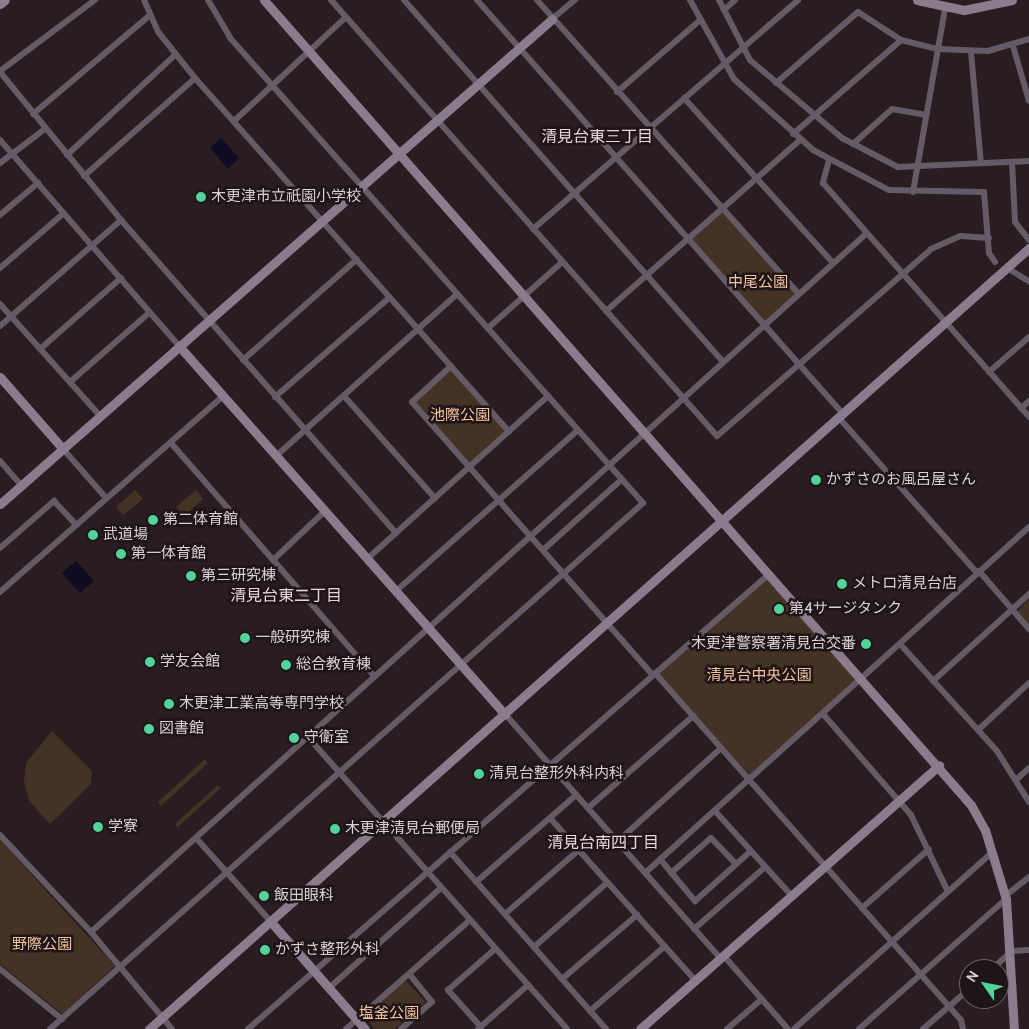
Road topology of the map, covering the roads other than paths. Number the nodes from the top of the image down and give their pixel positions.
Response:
1 (5, 0) edge
2 (95, 0) edge
3 (144, 0) edge
4 (208, 0) edge
5 (264, 0) edge
6 (331, 0) edge
7 (404, 0) edge
8 (477, 0) edge
9 (537, 0) edge
10 (575, 0) edge
11 (690, 0) edge
12 (719, 0) edge
13 (736, 0) edge
14 (798, 0) edge
15 (917, 0) edge
16 (1012, 0) edge
17 (0, 4) edge
18 (945, 8) junction
19 (724, 10) junction
20 (149, 16) junction
21 (346, 17) junction
22 (552, 19) junction
23 (700, 20) junction
24 (901, 40) junction
25 (1029, 40) edge
26 (1013, 46) junction
27 (743, 47) junction
28 (518, 49) junction
29 (938, 50) junction
30 (971, 52) junction
31 (307, 54) junction
32 (175, 55) junction
33 (724, 64) junction
34 (0, 72) edge
35 (195, 78) junction
36 (776, 83) junction
37 (478, 84) junction
38 (273, 85) junction
39 (617, 92) junction
40 (684, 98) junction
41 (1029, 101) edge
42 (33, 114) junction
43 (926, 115) junction
44 (814, 116) junction
45 (437, 120) junction
46 (234, 121) junction
47 (650, 128) junction
48 (46, 129) junction
49 (793, 134) junction
50 (0, 140) edge
51 (800, 140) junction
52 (853, 144) junction
53 (12, 154) junction
54 (68, 155) junction
55 (397, 155) junction
56 (615, 158) junction
57 (828, 160) junction
58 (1029, 161) edge
59 (1012, 162) junction
60 (0, 163) edge
61 (981, 164) junction
62 (917, 166) junction
63 (84, 176) junction
64 (756, 178) junction
65 (38, 182) junction
66 (361, 187) junction
67 (912, 192) junction
68 (574, 193) junction
69 (722, 208) junction
70 (64, 213) junction
71 (0, 215) edge
72 (121, 220) junction
73 (322, 221) junction
74 (533, 229) junction
75 (866, 233) junction
76 (989, 238) junction
77 (688, 239) junction
78 (1029, 240) edge
79 (92, 245) junction
80 (1029, 248) edge
81 (357, 259) junction
82 (562, 262) junction
83 (833, 262) junction
84 (995, 262) dead end
85 (0, 268) edge
86 (1007, 268) junction
87 (903, 274) junction
88 (647, 275) junction
89 (121, 278) junction
90 (1029, 281) edge
91 (798, 293) junction
92 (457, 294) junction
93 (390, 297) junction
94 (523, 297) junction
95 (0, 304) edge
96 (606, 311) junction
97 (150, 312) junction
98 (11, 316) junction
99 (209, 320) junction
100 (946, 322) junction
101 (763, 324) junction
102 (0, 326) edge
103 (488, 328) junction
104 (419, 329) junction
105 (1029, 337) edge
106 (179, 346) junction
107 (40, 349) junction
108 (243, 360) junction
109 (722, 360) junction
110 (799, 364) junction
111 (451, 366) junction
112 (989, 372) junction
113 (0, 377) edge
114 (70, 382) junction
115 (223, 396) junction
116 (344, 396) junction
117 (548, 396) junction
118 (682, 396) junction
119 (275, 397) junction
120 (1029, 401) edge
121 (1021, 408) junction
122 (100, 416) junction
123 (841, 416) junction
124 (1029, 417) edge
125 (578, 430) junction
126 (304, 431) junction
127 (509, 432) junction
128 (642, 432) junction
129 (171, 443) junction
130 (63, 449) junction
131 (276, 456) junction
132 (0, 461) edge
133 (608, 463) junction
134 (470, 466) junction
135 (622, 479) junction
136 (21, 485) junction
137 (106, 498) junction
138 (435, 498) junction
139 (500, 500) junction
140 (0, 504) edge
141 (326, 511) junction
142 (722, 522) junction
143 (76, 525) junction
144 (1029, 527) edge
145 (396, 533) junction
146 (530, 535) junction
147 (0, 548) edge
148 (543, 550) junction
149 (367, 559) junction
150 (273, 560) junction
151 (978, 572) junction
152 (564, 573) junction
153 (768, 575) junction
154 (396, 591) junction
155 (0, 592) edge
156 (1029, 594) edge
157 (1012, 609) junction
158 (607, 623) junction
159 (429, 629) junction
160 (1029, 629) edge
161 (900, 644) junction
162 (461, 664) junction
163 (654, 674) junction
164 (375, 677) junction
165 (863, 679) junction
166 (933, 681) junction
167 (1029, 683) edge
168 (505, 714) junction
169 (823, 714) junction
170 (693, 716) junction
171 (978, 730) junction
172 (308, 737) junction
173 (721, 748) junction
174 (939, 764) junction
175 (550, 765) junction
176 (1029, 768) edge
177 (339, 773) junction
178 (1016, 779) junction
179 (749, 780) junction
180 (576, 795) junction
181 (899, 800) junction
182 (1029, 802) edge
183 (588, 808) junction
184 (715, 811) junction
185 (550, 818) junction
186 (383, 823) junction
187 (0, 835) edge
188 (196, 838) junction
189 (617, 842) junction
190 (929, 849) junction
191 (579, 850) junction
192 (751, 851) junction
193 (450, 852) junction
194 (993, 852) junction
195 (660, 860) junction
196 (736, 864) junction
197 (825, 866) junction
198 (766, 867) junction
199 (227, 872) junction
200 (427, 872) junction
201 (645, 873) junction
202 (672, 873) junction
203 (1029, 876) edge
204 (476, 882) junction
205 (608, 882) junction
206 (441, 888) junction
207 (948, 892) junction
208 (791, 896) junction
209 (1005, 897) junction
210 (862, 908) junction
211 (505, 914) junction
212 (637, 915) junction
213 (470, 920) junction
214 (271, 922) junction
215 (694, 929) junction
216 (91, 932) junction
217 (892, 942) junction
218 (665, 946) junction
219 (534, 947) junction
220 (495, 949) junction
221 (1029, 950) edge
222 (1012, 951) junction
223 (722, 957) junction
224 (1003, 959) edge
225 (120, 967) junction
226 (0, 969) edge
227 (314, 970) junction
228 (408, 974) junction
229 (921, 974) junction
230 (562, 979) junction
231 (695, 980) junction
232 (528, 985) junction
233 (329, 988) junction
234 (959, 998) edge
235 (762, 999) junction
236 (949, 1006) junction
237 (590, 1011) junction
238 (162, 1018) junction
239 (62, 1019) junction
240 (357, 1020) junction
241 (479, 1028) edge
242 (564, 1028) edge
243 (50, 1029) edge
244 (150, 1029) edge
245 (172, 1029) edge
246 (248, 1029) edge
247 (346, 1029) edge
248 (365, 1029) edge
249 (401, 1029) edge
250 (606, 1029) edge
251 (640, 1029) edge
252 (728, 1029) edge
253 (788, 1029) edge
254 (794, 1029) edge
255 (859, 1029) edge
256 (924, 1029) edge
257 (963, 1029) edge
258 (1014, 1029) edge

1 - 17 street
2 - 34 street
3 - 20 street
4 - 38 street
5 - 31 street
6 - 21 street
7 - 37 street
8 - 28 street
9 - 22 street
10 - 22 street
11 - 23 street
12 - 19 street
13 - 19 street
14 - 27 street
15 - 18 street
16 - 18 street
18 - 29 street
19 - 27 street
20 - 32 street
20 - 42 street
21 - 31 street
21 - 45 street
22 - 28 street
22 - 39 street
23 - 33 street
23 - 39 street
24 - 29 street
24 - 36 street
24 - 44 street
25 - 26 street
26 - 30 street
26 - 41 street
27 - 33 street
27 - 36 street
28 - 37 street
28 - 56 street
29 - 30 street
29 - 43 street
30 - 61 street
31 - 38 street
31 - 55 street
32 - 35 street
32 - 54 street
33 - 40 street
33 - 49 street
34 - 42 street
35 - 46 street
35 - 63 street
36 - 44 street
37 - 45 street
37 - 68 street
38 - 46 street
38 - 66 street
39 - 47 street
40 - 47 street
40 - 64 street
42 - 48 street
43 - 52 street
43 - 62 street
44 - 49 street
44 - 52 street
45 - 55 street
45 - 74 street
46 - 73 street
47 - 56 street
47 - 69 street
48 - 53 street
48 - 54 street
49 - 51 street
50 - 53 street
51 - 57 street
51 - 64 street
52 - 62 street
53 - 60 street
53 - 65 street
54 - 63 street
55 - 66 street
55 - 94 street
56 - 68 street
56 - 77 street
57 - 67 street
57 - 75 street
58 - 59 street
59 - 61 street
59 - 78 street
61 - 62 street
62 - 67 street
63 - 72 street
64 - 69 street
64 - 83 street
65 - 70 street
65 - 71 street
66 - 73 street
66 - 92 street
67 - 76 street
68 - 74 street
68 - 88 street
69 - 77 street
69 - 91 street
70 - 79 street
70 - 85 street
72 - 79 street
72 - 99 street
73 - 81 street
73 - 99 street
74 - 82 street
75 - 83 street
75 - 87 street
76 - 84 street
76 - 87 street
77 - 88 street
77 - 101 street
79 - 89 street
79 - 98 street
80 - 86 street
81 - 93 street
81 - 108 street
82 - 94 street
82 - 96 street
83 - 91 street
86 - 90 street
86 - 100 street
87 - 100 street
87 - 110 street
88 - 96 street
88 - 109 street
89 - 97 street
89 - 107 street
91 - 101 street
92 - 103 street
92 - 104 street
93 - 104 street
93 - 119 street
94 - 103 street
94 - 128 street
95 - 98 street
96 - 118 street
97 - 106 street
97 - 114 street
98 - 102 street
98 - 107 street
99 - 106 street
99 - 108 street
100 - 112 street
100 - 123 street
101 - 109 street
101 - 110 street
103 - 117 street
104 - 111 street
104 - 116 street
105 - 112 street
106 - 115 street
106 - 122 street
107 - 114 street
108 - 119 street
109 - 118 street
110 - 118 street
110 - 123 street
111 - 127 street
111 - 134 street
112 - 121 street
113 - 130 street
114 - 122 street
115 - 129 street
115 - 131 street
116 - 126 street
116 - 138 street
117 - 125 street
117 - 127 street
118 - 128 street
119 - 126 street
120 - 121 street
121 - 124 street
122 - 130 street
123 - 142 street
123 - 151 street
125 - 133 street
125 - 139 street
126 - 131 street
126 - 145 street
127 - 134 street
128 - 133 street
128 - 142 street
129 - 137 street
129 - 150 street
130 - 136 street
130 - 137 street
131 - 141 street
132 - 136 street
133 - 135 street
133 - 146 street
134 - 138 street
134 - 139 street
135 - 148 street
135 - 152 street
136 - 140 street
137 - 143 street
138 - 145 street
139 - 146 street
139 - 154 street
141 - 149 street
141 - 150 street
142 - 153 street
142 - 158 street
143 - 147 street
143 - 155 street
144 - 151 street
145 - 149 street
146 - 148 street
146 - 159 street
148 - 152 street
149 - 154 street
150 - 164 street
151 - 157 street
151 - 161 street
152 - 158 street
152 - 162 street
153 - 163 street
153 - 165 street
154 - 159 street
156 - 157 street
157 - 160 street
157 - 166 street
158 - 163 street
158 - 168 street
159 - 162 street
159 - 164 street
161 - 165 street
161 - 166 street
162 - 168 street
162 - 177 street
163 - 170 street
163 - 175 street
164 - 172 street
165 - 169 street
165 - 174 street
166 - 171 street
167 - 171 street
168 - 175 street
168 - 186 street
169 - 179 street
169 - 181 street
170 - 173 street
170 - 183 street
171 - 178 street
172 - 177 street
172 - 188 street
173 - 179 street
173 - 189 street
174 - 181 street
174 - 194 street
175 - 180 street
175 - 193 street
176 - 178 street
177 - 186 street
177 - 199 street
178 - 182 street
179 - 184 street
179 - 197 street
180 - 183 street
180 - 185 street
181 - 190 street
181 - 197 street
183 - 189 street
184 - 192 street
184 - 195 street
185 - 191 street
185 - 204 street
186 - 200 street
186 - 214 street
187 - 216 street
188 - 199 street
188 - 216 street
189 - 201 street
190 - 207 street
190 - 210 street
191 - 205 street
191 - 211 street
192 - 196 street
192 - 198 street
193 - 200 street
193 - 204 street
194 - 207 street
194 - 209 street
195 - 201 street
195 - 202 street
196 - 202 street
196 - 202 street
197 - 208 street
197 - 210 street
198 - 208 street
198 - 215 street
199 - 214 street
199 - 225 street
200 - 206 street
200 - 227 street
201 - 215 street
203 - 209 street
204 - 211 street
205 - 212 street
205 - 219 street
206 - 213 street
206 - 233 street
207 - 217 street
208 - 223 street
209 - 222 street
209 - 229 street
210 - 217 street
211 - 219 street
212 - 218 street
212 - 230 street
213 - 220 street
213 - 228 street
214 - 227 street
214 - 238 street
215 - 223 street
216 - 225 street
217 - 229 street
217 - 254 street
218 - 231 street
218 - 237 street
219 - 230 street
220 - 232 street
220 - 241 street
221 - 222 street
222 - 224 street
222 - 258 street
223 - 231 street
223 - 235 street
225 - 238 street
225 - 239 street
226 - 239 street
227 - 233 street
227 - 246 street
228 - 240 street
228 - 249 street
229 - 236 street
229 - 255 street
230 - 237 street
231 - 251 street
232 - 241 street
232 - 242 street
233 - 240 street
234 - 236 street
235 - 252 street
235 - 253 street
236 - 256 street
236 - 257 street
237 - 250 street
238 - 244 street
238 - 245 street
239 - 243 street
240 - 247 street
240 - 248 street

